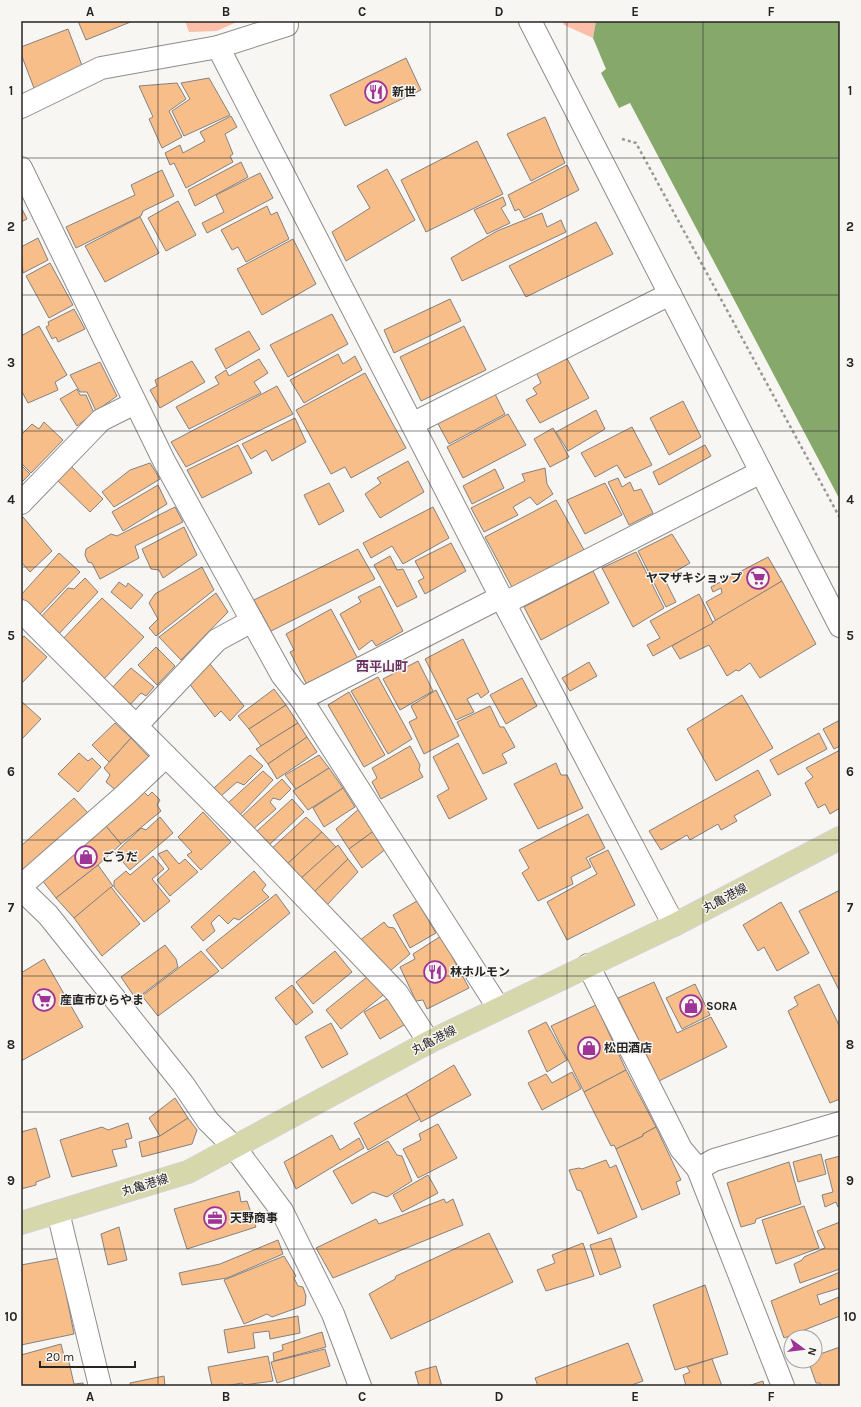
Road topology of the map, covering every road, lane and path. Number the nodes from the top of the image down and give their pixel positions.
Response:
1 (530, 21) edge
2 (290, 22) edge
3 (218, 47) junction
4 (21, 107) edge
5 (616, 138) dead end
6 (21, 168) edge
7 (670, 294) junction
8 (135, 403) junction
9 (412, 424) junction
10 (761, 472) junction
11 (21, 503) edge
12 (840, 518) edge
13 (503, 600) junction
14 (21, 610) edge
15 (252, 621) junction
16 (840, 626) edge
17 (301, 699) junction
18 (136, 726) junction
19 (166, 756) junction
20 (840, 838) edge
21 (21, 886) edge
22 (21, 889) edge
23 (674, 925) junction
24 (588, 965) junction
25 (498, 1007) junction
26 (429, 1042) junction
27 (840, 1123) edge
28 (235, 1148) junction
29 (698, 1169) junction
30 (58, 1212) junction
31 (21, 1223) edge
32 (100, 1386) edge
33 (360, 1386) edge
34 (782, 1386) edge

1 - 7 street
2 - 3 street
3 - 4 street
3 - 9 street
5 - 12 path
6 - 8 street
7 - 9 street
7 - 10 street
8 - 11 street
8 - 15 street
9 - 13 street
10 - 13 street
10 - 16 street
13 - 17 street
13 - 23 street
14 - 18 street
15 - 17 street
15 - 18 street
17 - 25 street
18 - 19 street
19 - 21 street
19 - 26 street
20 - 23 main road, 丸亀港線
22 - 28 street
23 - 24 main road, 丸亀港線
24 - 25 main road, 丸亀港線
24 - 29 street
25 - 26 main road, 丸亀港線
26 - 28 main road, 丸亀港線
27 - 29 street
28 - 30 main road, 丸亀港線
28 - 33 street
29 - 34 street
30 - 31 main road, 丸亀港線
30 - 32 street

